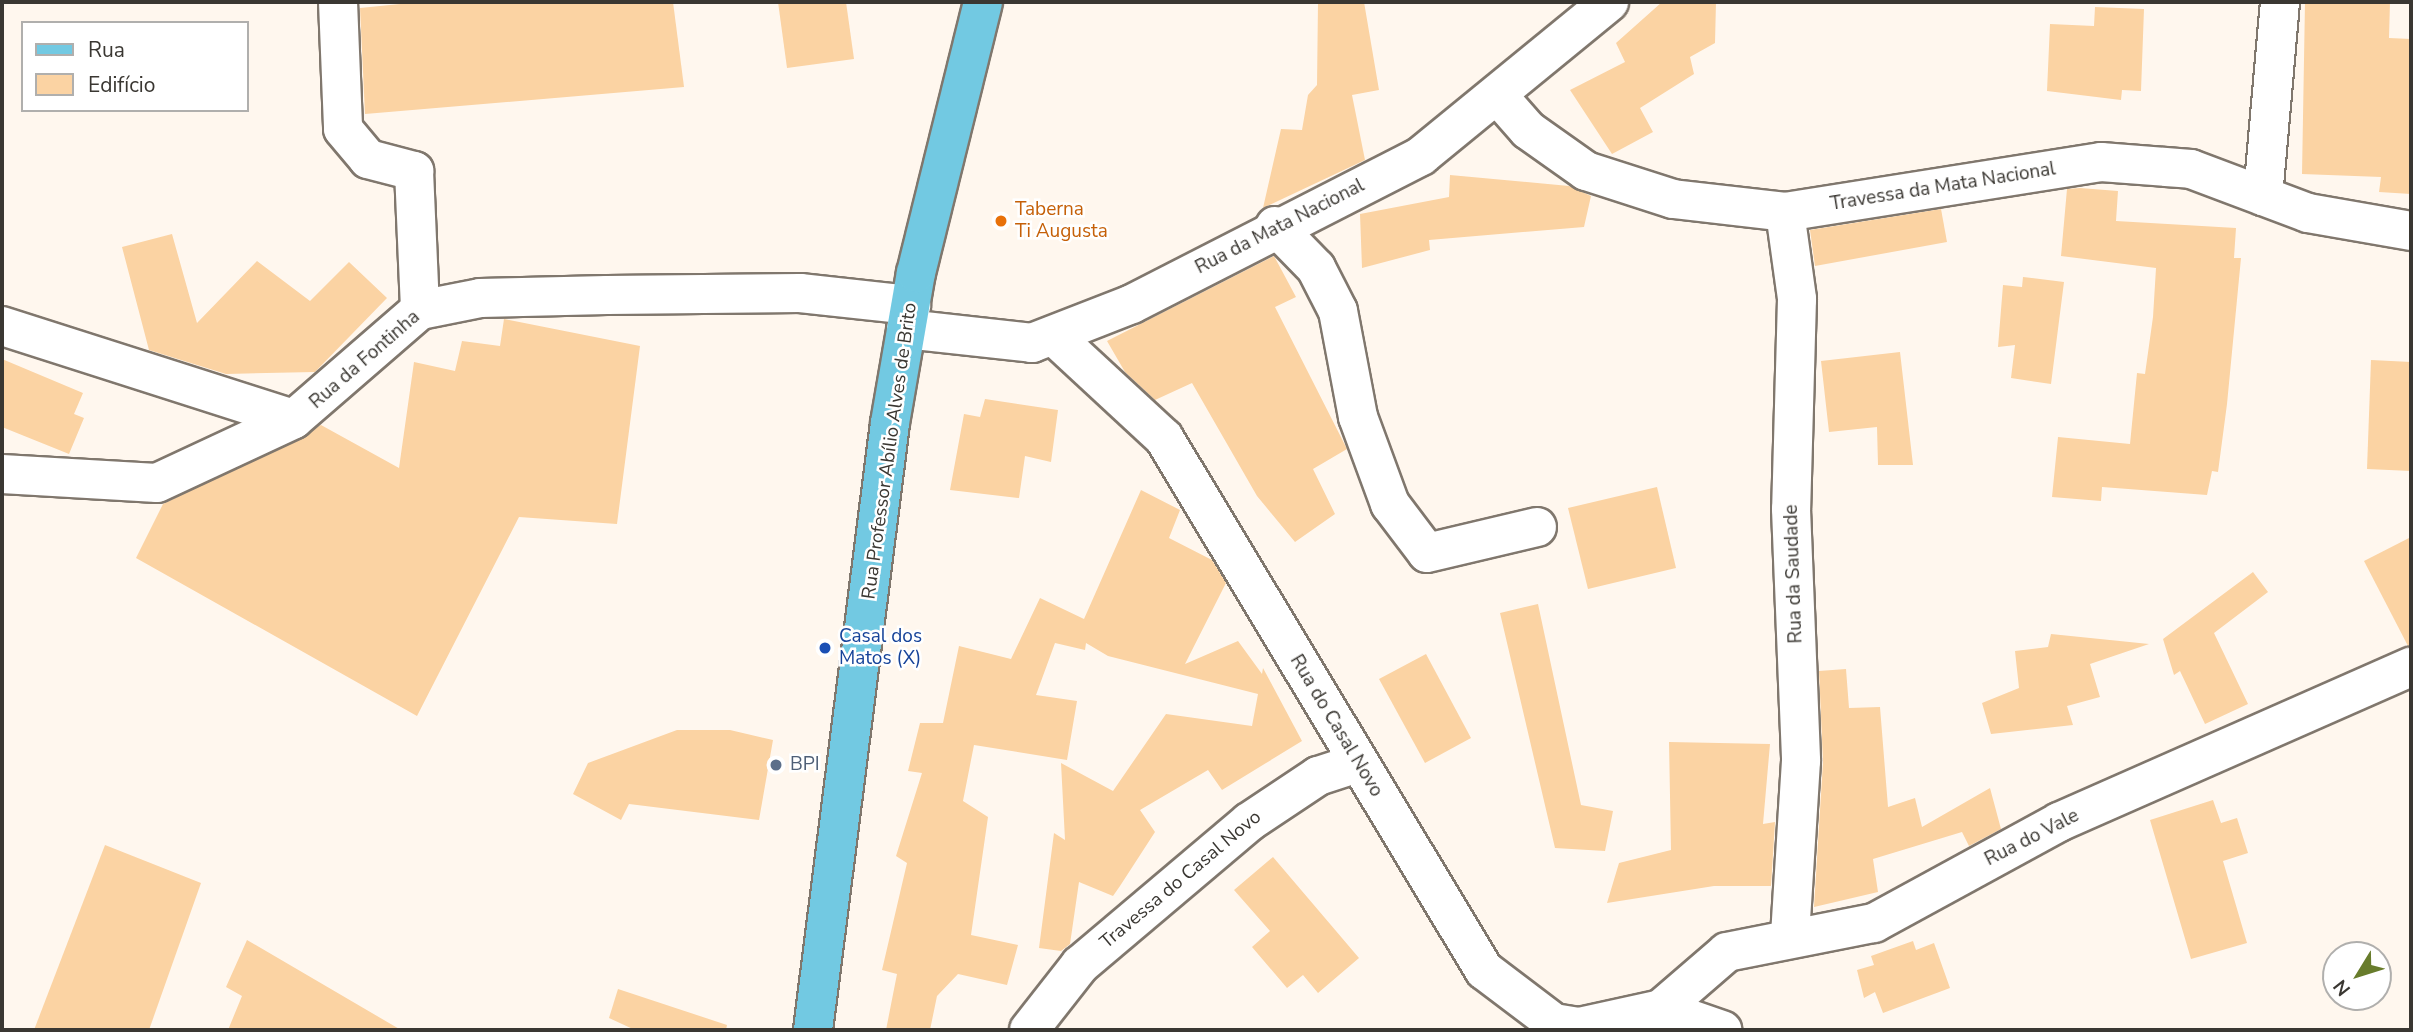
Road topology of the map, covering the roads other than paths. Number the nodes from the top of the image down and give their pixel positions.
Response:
1 (338, 2) edge
2 (982, 2) edge
3 (1609, 2) edge
4 (2280, 2) edge
5 (1499, 97) junction
6 (2263, 196) junction
7 (1785, 212) junction
8 (1275, 226) junction
9 (2411, 231) edge
10 (419, 310) junction
11 (909, 317) junction
12 (2, 326) edge
13 (1056, 338) junction
14 (294, 419) junction
15 (2, 474) edge
16 (1537, 527) dead end
17 (2411, 667) edge
18 (1357, 763) junction
19 (1790, 936) junction
20 (1661, 1009) junction
21 (1715, 1029) edge
22 (813, 1030) edge
23 (1029, 1030) edge

1 - 10 street
2 - 11 main road, Rua Professor Abílio Alves de Brito
3 - 5 street, Rua da Mata Nacional
4 - 6 street
5 - 7 street, Travessa da Mata Nacional
5 - 8 street, Rua da Mata Nacional
6 - 7 street, Travessa da Mata Nacional
6 - 9 street, Travessa da Mata Nacional
7 - 19 street, Rua da Saudade
8 - 13 street, Rua da Mata Nacional
8 - 16 street
10 - 11 street, Rua da Fontinha
10 - 14 street, Rua da Fontinha
11 - 13 street, Rua da Mata Nacional
11 - 22 main road, Rua Professor Abílio Alves de Brito
12 - 14 street, Rua da Fontinha
13 - 18 street, Rua do Casal Novo
14 - 15 street
17 - 19 street, Rua do Vale
18 - 20 street, Rua do Casal Novo
18 - 23 street, Travessa do Casal Novo
19 - 20 street, Rua do Vale
20 - 21 street

